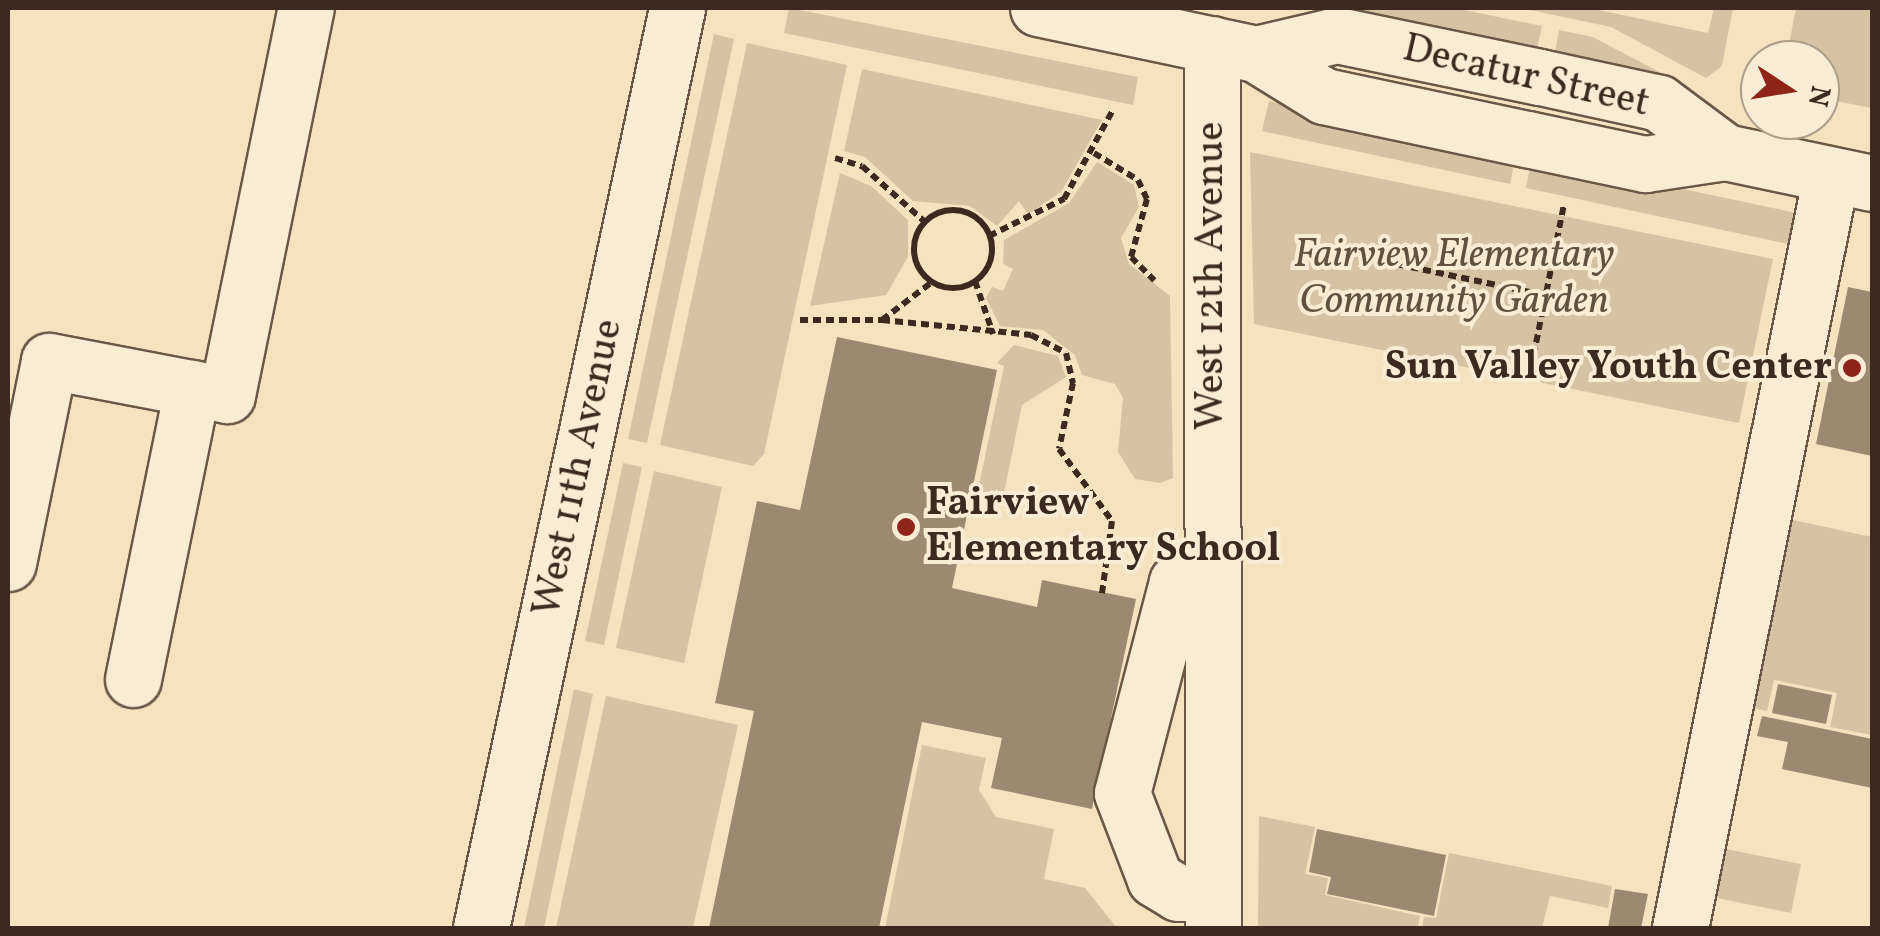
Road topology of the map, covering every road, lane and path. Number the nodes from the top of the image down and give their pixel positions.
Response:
1 (306, 8) edge
2 (677, 8) edge
3 (1038, 8) edge
4 (1234, 49) junction
5 (1113, 110) dead end
6 (1094, 153) junction
7 (835, 158) dead end
8 (1852, 179) edge
9 (1564, 205) dead end
10 (924, 222) junction
11 (989, 236) junction
12 (1334, 251) dead end
13 (975, 280) junction
14 (932, 282) junction
15 (1164, 285) dead end
16 (1545, 295) junction
17 (800, 320) dead end
18 (882, 320) junction
19 (993, 334) junction
20 (1530, 368) dead end
21 (192, 388) junction
22 (8, 564) edge
23 (1212, 583) junction
24 (1102, 592) dead end
25 (133, 679) dead end
26 (1213, 911) edge
27 (481, 928) edge
28 (1680, 928) edge

1 - 21 street
2 - 27 street, West 11th Avenue
3 - 4 street, Decatur Street
4 - 8 street, Decatur Street
4 - 23 street, West 12th Avenue
5 - 6 path
6 - 11 path
6 - 15 path
7 - 10 path
8 - 28 street
9 - 16 path
10 - 11 path
10 - 14 path
11 - 13 path
12 - 16 path
13 - 14 path
13 - 19 path
14 - 18 path
16 - 20 path
17 - 18 path
18 - 19 path
19 - 24 path
21 - 22 street
21 - 25 street
23 - 26 street, West 12th Avenue
23 - 26 street

